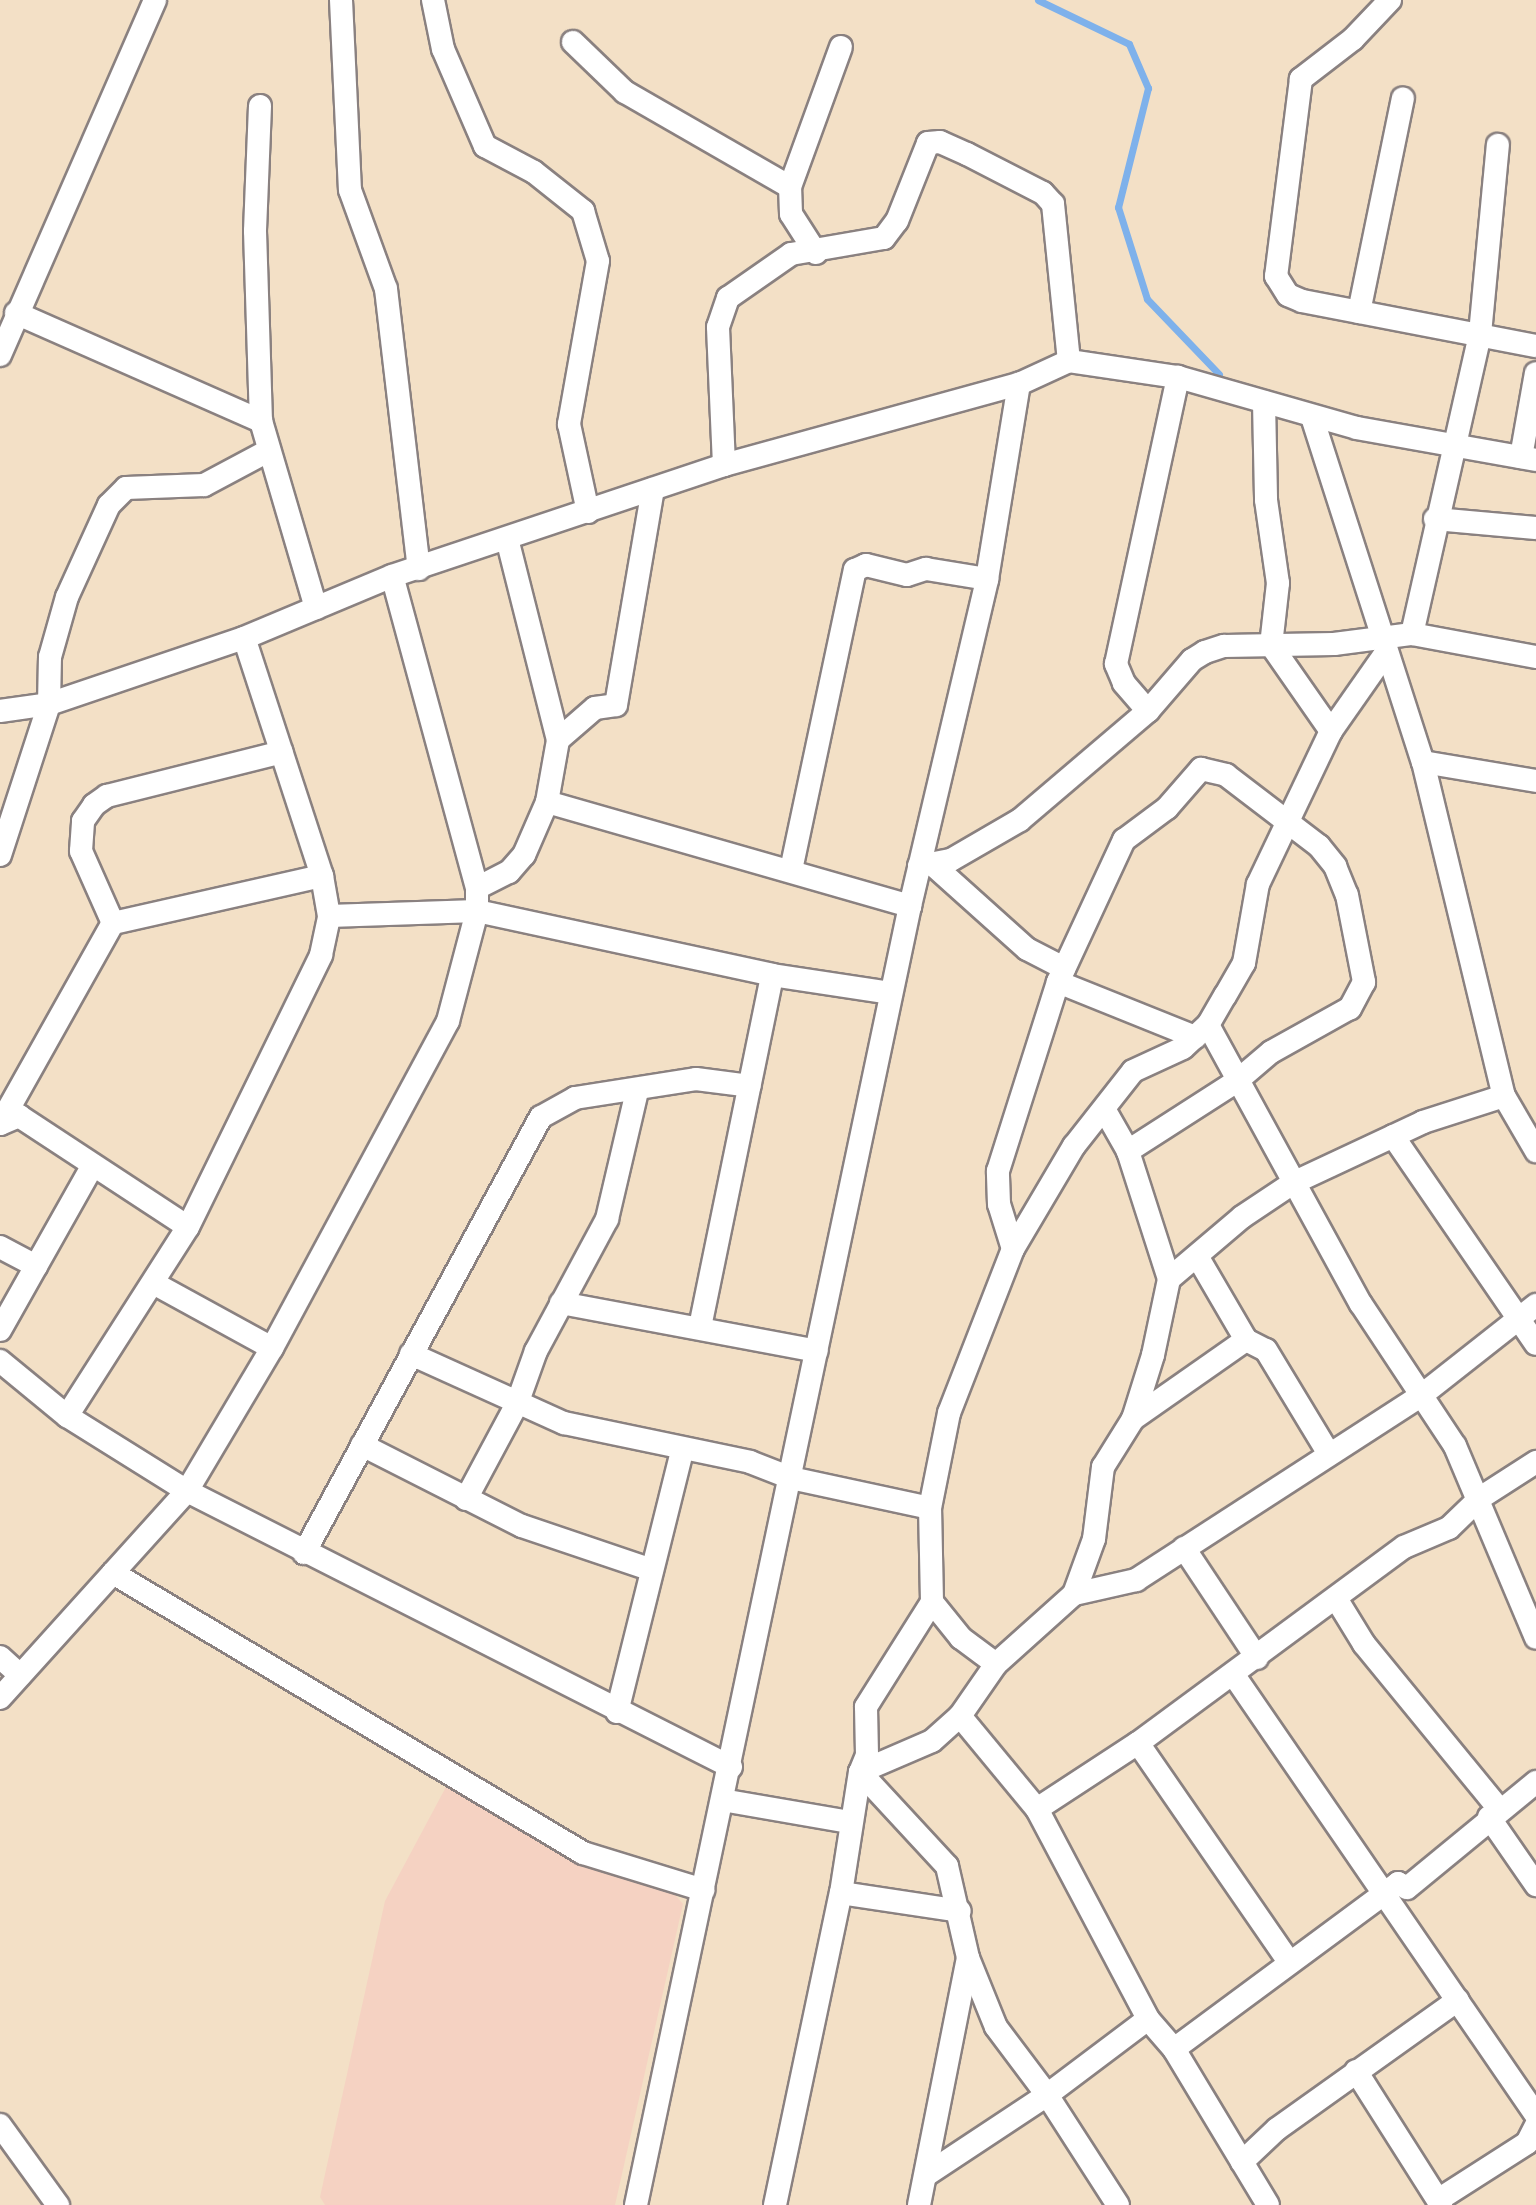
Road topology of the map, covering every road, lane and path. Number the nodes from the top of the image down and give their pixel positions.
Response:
1 (155, 0) edge
2 (341, 0) edge
3 (433, 0) edge
4 (1390, 0) edge
5 (573, 42) dead end
6 (841, 47) dead end
7 (1403, 98) dead end
8 (260, 106) dead end
9 (1498, 145) dead end
10 (790, 187) junction
11 (816, 253) junction
12 (1359, 312) junction
13 (16, 313) junction
14 (1480, 334) junction
15 (1536, 346) edge
16 (0, 355) edge
17 (1069, 361) junction
18 (1536, 373) edge
19 (1178, 377) junction
20 (1019, 384) junction
21 (1264, 402) junction
22 (1312, 417) junction
23 (261, 421) junction
24 (1455, 443) junction
25 (268, 451) junction
26 (1528, 458) edge
27 (724, 465) junction
28 (653, 489) junction
29 (588, 512) junction
30 (1435, 519) junction
31 (1536, 528) edge
32 (507, 539) junction
33 (419, 569) junction
34 (392, 576) junction
35 (987, 579) junction
36 (316, 608) junction
37 (1412, 634) junction
38 (244, 638) junction
39 (1382, 644) junction
40 (1271, 645) junction
41 (1536, 657) edge
42 (49, 704) junction
43 (0, 711) edge
44 (1148, 711) junction
45 (1331, 731) junction
46 (558, 740) junction
47 (282, 752) junction
48 (1423, 762) junction
49 (1536, 781) edge
50 (547, 802) junction
51 (1287, 825) junction
52 (1, 849) edge
53 (925, 864) junction
54 (791, 870) junction
55 (322, 876) junction
56 (477, 900) junction
57 (910, 906) junction
58 (329, 916) junction
59 (113, 923) junction
60 (772, 975) junction
61 (1061, 975) junction
62 (891, 993) junction
63 (1202, 1031) junction
64 (1237, 1081) junction
65 (750, 1086) junction
66 (637, 1091) junction
67 (1504, 1096) junction
68 (1104, 1109) junction
69 (0, 1124) edge
70 (1393, 1136) junction
71 (1128, 1151) junction
72 (1536, 1151) edge
73 (93, 1165) junction
74 (1293, 1183) junction
75 (188, 1227) junction
76 (0, 1247) edge
77 (1013, 1249) junction
78 (1197, 1256) junction
79 (36, 1266) junction
80 (1169, 1279) junction
81 (155, 1284) junction
82 (561, 1303) junction
83 (1528, 1312) edge
84 (700, 1327) junction
85 (0, 1330) edge
86 (1246, 1340) junction
87 (1536, 1344) edge
88 (272, 1348) junction
89 (817, 1351) junction
90 (411, 1354) junction
91 (0, 1361) edge
92 (1423, 1394) junction
93 (517, 1404) junction
94 (67, 1416) junction
95 (1133, 1419) junction
96 (362, 1445) junction
97 (682, 1451) junction
98 (1329, 1454) junction
99 (1536, 1462) edge
100 (791, 1478) junction
101 (187, 1491) junction
102 (1480, 1498) junction
103 (466, 1499) junction
104 (930, 1508) junction
105 (1184, 1548) junction
106 (304, 1553) junction
107 (652, 1570) junction
108 (113, 1573) junction
109 (1074, 1594) junction
110 (1337, 1600) junction
111 (932, 1602) junction
112 (1535, 1635) edge
113 (0, 1657) edge
114 (1257, 1658) junction
115 (996, 1664) junction
116 (1233, 1674) junction
117 (20, 1675) junction
118 (0, 1698) edge
119 (617, 1712) junction
120 (960, 1716) junction
121 (1138, 1743) junction
122 (731, 1767) junction
123 (860, 1772) junction
124 (1536, 1782) edge
125 (722, 1800) junction
126 (1037, 1809) junction
127 (1494, 1813) junction
128 (850, 1822) junction
129 (1536, 1885) edge
130 (703, 1890) junction
131 (841, 1893) junction
132 (1385, 1894) junction
133 (960, 1911) junction
134 (968, 1958) junction
135 (1290, 1963) junction
136 (1458, 2000) junction
137 (1148, 2019) junction
138 (1174, 2049) junction
139 (1356, 2071) junction
140 (1047, 2095) junction
141 (1536, 2115) edge
142 (0, 2125) edge
143 (1536, 2125) edge
144 (1242, 2162) junction
145 (924, 2195) edge
146 (1440, 2202) edge
147 (58, 2205) edge
148 (636, 2205) edge
149 (775, 2205) edge
150 (1118, 2205) edge
151 (1268, 2205) edge

1 - 13 street
2 - 33 street
3 - 29 street
4 - 12 street
5 - 10 street
6 - 10 street
7 - 12 street
8 - 23 street
9 - 14 street
10 - 11 street
11 - 17 street
11 - 27 street
12 - 14 street
13 - 16 street
13 - 23 street
14 - 15 street
14 - 24 street
17 - 19 street
17 - 20 street
18 - 26 street
19 - 21 street
19 - 44 street
20 - 27 street
20 - 35 street
21 - 22 street
21 - 40 street
22 - 24 street
22 - 39 street
23 - 25 street
24 - 26 street
24 - 30 street
25 - 36 street
25 - 42 street
27 - 28 street
28 - 29 street
28 - 46 street
29 - 32 street
30 - 31 street
30 - 37 street
32 - 33 street
32 - 46 street
33 - 34 street
34 - 36 street
34 - 56 street
35 - 53 street
35 - 54 street
36 - 38 street
37 - 39 street
37 - 41 street
38 - 42 street
38 - 47 street
39 - 40 street
39 - 45 street
39 - 48 street
40 - 44 street
40 - 45 street
42 - 43 street
42 - 52 street
44 - 53 street
45 - 51 street
46 - 50 street
47 - 55 street
47 - 59 street
48 - 49 street
48 - 67 street
50 - 54 street
50 - 56 street
51 - 61 street
51 - 63 street
51 - 64 street
53 - 57 street
53 - 61 street
54 - 57 street
55 - 58 street
55 - 59 street
56 - 58 street
56 - 60 street
56 - 88 street
57 - 62 street
58 - 75 street
59 - 69 street
60 - 62 street
60 - 65 street
61 - 63 street
61 - 77 street
62 - 89 street
63 - 64 street
63 - 68 street
64 - 71 street
64 - 74 street
65 - 66 street
65 - 84 street
66 - 82 street
66 - 90 street
67 - 70 street
67 - 72 street
68 - 71 street
68 - 77 street
69 - 73 street
70 - 74 street
70 - 83 street
71 - 80 street
73 - 75 street
73 - 79 street
74 - 78 street
74 - 92 street
75 - 81 street
76 - 79 street
77 - 104 street
78 - 80 street
78 - 86 street
79 - 85 street
80 - 95 street
81 - 88 street
81 - 94 street
82 - 84 street
82 - 93 street
83 - 87 street
83 - 92 street
84 - 89 street
86 - 95 street
86 - 98 street
88 - 101 street
89 - 100 street
90 - 93 street
90 - 96 street
91 - 94 street
92 - 98 street
92 - 102 street
93 - 97 street
93 - 103 street
94 - 101 street
95 - 109 street
96 - 103 street
96 - 106 street
97 - 100 street
97 - 107 street
98 - 105 street
99 - 102 street
100 - 104 street
100 - 122 street
101 - 106 street
101 - 108 street
102 - 110 street
102 - 112 street
103 - 107 street
104 - 111 street
105 - 109 street
105 - 114 street
106 - 119 street
107 - 119 street
108 - 117 street
108 - 130 street
109 - 115 street
110 - 114 street
110 - 127 street
111 - 115 street
111 - 123 street
113 - 117 street
114 - 116 street
115 - 120 street
116 - 121 street
116 - 132 street
117 - 118 street
119 - 122 street
120 - 123 street
120 - 126 street
121 - 126 street
121 - 135 street
122 - 125 street
123 - 128 street
123 - 133 street
124 - 127 street
125 - 128 street
125 - 130 street
126 - 137 street
127 - 129 street
127 - 132 street
128 - 131 street
130 - 148 street
131 - 133 street
131 - 149 street
132 - 135 street
132 - 136 street
133 - 134 street
134 - 140 street
134 - 145 street
135 - 138 street
136 - 139 street
136 - 141 street
137 - 138 street
137 - 140 street
138 - 144 street
139 - 144 street
139 - 146 street
140 - 145 street
140 - 150 street
142 - 147 street
143 - 146 street
144 - 151 street

